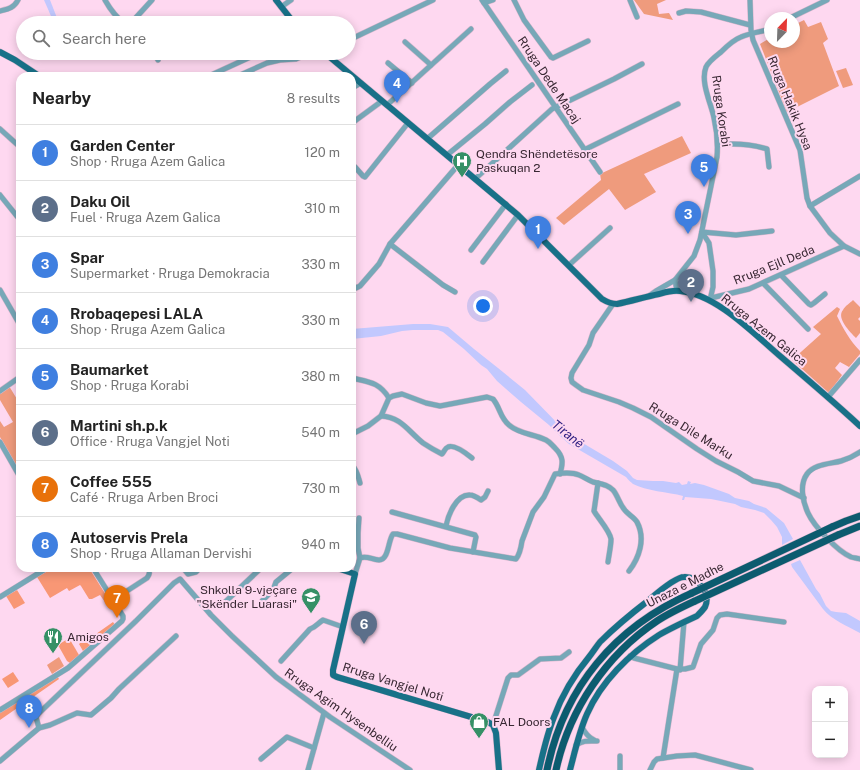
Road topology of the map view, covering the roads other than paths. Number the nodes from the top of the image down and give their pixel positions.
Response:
1 (18, 0) edge
2 (105, 0) edge
3 (152, 0) edge
4 (276, 0) edge
5 (291, 0) edge
6 (433, 0) edge
7 (493, 0) edge
8 (514, 0) edge
9 (630, 0) edge
10 (750, 0) edge
11 (826, 0) edge
12 (483, 2) edge
13 (281, 6) junction
14 (0, 11) edge
15 (679, 13) dead end
16 (800, 13) edge
17 (116, 16) edge
18 (137, 16) edge
19 (289, 16) edge
20 (637, 17) dead end
21 (750, 25) junction
22 (471, 29) dead end
23 (764, 31) edge
24 (752, 34) junction
25 (356, 37) edge
26 (588, 41) dead end
27 (405, 42) dead end
28 (0, 52) edge
29 (244, 60) edge
30 (280, 60) edge
31 (333, 60) edge
32 (388, 63) dead end
33 (642, 64) dead end
34 (431, 65) junction
35 (506, 71) dead end
36 (33, 72) edge
37 (218, 72) edge
38 (247, 72) edge
39 (348, 72) edge
40 (356, 79) edge
41 (361, 83) junction
42 (412, 83) junction
43 (532, 85) dead end
44 (356, 86) edge
45 (385, 103) junction
46 (678, 104) dead end
47 (556, 107) junction
48 (356, 121) edge
49 (408, 123) junction
50 (0, 129) edge
51 (427, 138) junction
52 (16, 143) edge
53 (718, 144) junction
54 (584, 150) junction
55 (447, 155) junction
56 (458, 165) junction
57 (769, 167) dead end
58 (356, 168) edge
59 (600, 172) dead end
60 (860, 176) edge
61 (475, 179) junction
62 (0, 195) edge
63 (506, 204) junction
64 (810, 206) junction
65 (16, 215) edge
66 (518, 215) junction
67 (610, 228) dead end
68 (772, 231) dead end
69 (702, 232) junction
70 (390, 244) junction
71 (844, 246) junction
72 (471, 250) dead end
73 (860, 254) edge
74 (483, 262) dead end
75 (569, 265) junction
76 (781, 274) junction
77 (675, 280) junction
78 (763, 283) junction
79 (356, 288) edge
80 (0, 290) edge
81 (677, 291) junction
82 (455, 292) dead end
83 (825, 294) dead end
84 (649, 296) junction
85 (710, 300) junction
86 (613, 304) junction
87 (16, 318) edge
88 (808, 329) dead end
89 (860, 360) edge
90 (356, 379) edge
91 (16, 380) edge
92 (0, 391) edge
93 (389, 398) junction
94 (828, 398) junction
95 (381, 416) junction
96 (860, 426) edge
97 (356, 432) edge
98 (0, 442) edge
99 (859, 453) edge
100 (472, 458) dead end
101 (16, 470) edge
102 (356, 470) edge
103 (560, 474) junction
104 (360, 483) dead end
105 (598, 483) junction
106 (488, 491) dead end
107 (804, 498) junction
108 (392, 512) dead end
109 (860, 516) edge
110 (359, 518) dead end
111 (446, 526) junction
112 (860, 526) edge
113 (473, 552) junction
114 (360, 558) junction
115 (860, 558) edge
116 (608, 562) dead end
117 (356, 571) edge
118 (629, 571) dead end
119 (41, 572) edge
120 (96, 572) edge
121 (150, 572) edge
122 (186, 572) edge
123 (196, 572) edge
124 (256, 572) edge
125 (288, 572) edge
126 (349, 572) edge
127 (355, 574) joint
128 (0, 597) edge
129 (113, 600) junction
130 (262, 601) dead end
131 (221, 606) dead end
132 (684, 622) junction
133 (784, 622) dead end
134 (343, 627) junction
135 (176, 636) dead end
136 (569, 652) dead end
137 (630, 656) junction
138 (281, 661) dead end
139 (678, 669) junction
140 (0, 710) edge
141 (324, 713) junction
142 (493, 725) junction
143 (582, 727) junction
144 (39, 728) junction
145 (576, 745) junction
146 (314, 748) junction
147 (620, 756) dead end
148 (662, 758) junction
149 (261, 759) dead end
150 (0, 761) edge
151 (400, 768) edge
152 (737, 768) edge
153 (308, 770) edge
154 (410, 770) edge
155 (499, 770) edge
156 (539, 770) edge
157 (547, 770) edge
158 (556, 770) edge
159 (570, 770) edge
160 (620, 770) edge
161 (650, 770) edge
162 (751, 770) edge

1 - 14 street
2 - 17 street
3 - 18 street
4 - 13 main road
5 - 13 street
6 - 25 street
7 - 12 street
8 - 26 street
9 - 20 street
10 - 21 street, Rruga Hakik Hysa
11 - 16 street
12 - 47 street, Rruga Dede Macaj
13 - 19 main road
15 - 21 street
21 - 24 street, Rruga Hakik Hysa
22 - 34 street
23 - 24 street, Rruga Korabi
24 - 53 street, Rruga Korabi
24 - 64 street, Rruga Hakik Hysa
27 - 34 street
28 - 36 main road
29 - 37 street
30 - 38 street
31 - 39 main road
32 - 42 street
33 - 47 street
34 - 42 street
35 - 51 street
40 - 41 main road
41 - 44 street
41 - 45 main road
42 - 45 street
43 - 55 street
45 - 48 street
45 - 49 main road
46 - 54 street
47 - 54 street, Rruga Dede Macaj
47 - 61 street
49 - 51 main road
49 - 58 street
50 - 52 street
51 - 55 main road
53 - 57 street
53 - 69 street, Rruga Korabi
54 - 59 street, Rruga Dede Macaj
55 - 56 main road
56 - 61 main road
56 - 70 street
60 - 64 street
61 - 63 main road
62 - 65 street
63 - 66 main road
63 - 72 street
64 - 71 street, Rruga Hakik Hysa
66 - 74 street
66 - 75 main road
67 - 75 street
68 - 69 street
69 - 77 street, Rruga Korabi
69 - 85 street
70 - 79 street
70 - 82 street
71 - 73 street, Rruga Hakik Hysa
71 - 76 street, Rruga Ejll Deda
75 - 86 main road
76 - 78 street, Rruga Ejll Deda
76 - 83 street
77 - 81 street
77 - 84 street
78 - 85 street, Rruga Ejll Deda
78 - 88 street
80 - 87 street
81 - 84 main road, Rruga Azem Galica
81 - 85 main road, Rruga Azem Galica
84 - 86 main road, Rruga Azem Galica
85 - 94 main road, Rruga Azem Galica
86 - 107 street, Rruga Dile Marku
89 - 94 street
90 - 93 street
91 - 92 street
93 - 95 street
93 - 103 street
94 - 96 main road, Rruga Azem Galica
95 - 97 street
95 - 100 street
98 - 101 street
99 - 107 street
102 - 104 street
103 - 105 street
103 - 113 street
105 - 116 street
105 - 118 street
106 - 111 street
107 - 115 street
108 - 111 street
109 - 157 highway, Unaza e Madhe, bridge
110 - 114 street
111 - 113 street
112 - 158 highway, Unaza e Madhe, bridge
113 - 114 street
114 - 117 street, Rruga Vangjel Noti
119 - 128 street
120 - 129 street
121 - 129 street
122 - 123 street
124 - 131 street
125 - 130 street
126 - 127 main road
127 - 134 main road, Rruga Vangjel Noti
129 - 140 street
132 - 137 main road
132 - 139 street
132 - 156 main road
133 - 139 street
134 - 138 street
134 - 142 main road, Rruga Vangjel Noti
135 - 144 street
136 - 142 street
137 - 139 street
137 - 143 main road
139 - 148 street
141 - 144 street, Rruga Agim Hysenbelliu
141 - 146 street
141 - 151 street, Rruga Agim Hysenbelliu
142 - 155 main road
143 - 145 main road
143 - 145 street
144 - 150 street
145 - 159 main road
146 - 149 street
146 - 153 street
147 - 160 street
148 - 152 street
148 - 161 street
151 - 154 street, Rruga Agim Hysenbelliu
152 - 162 street

